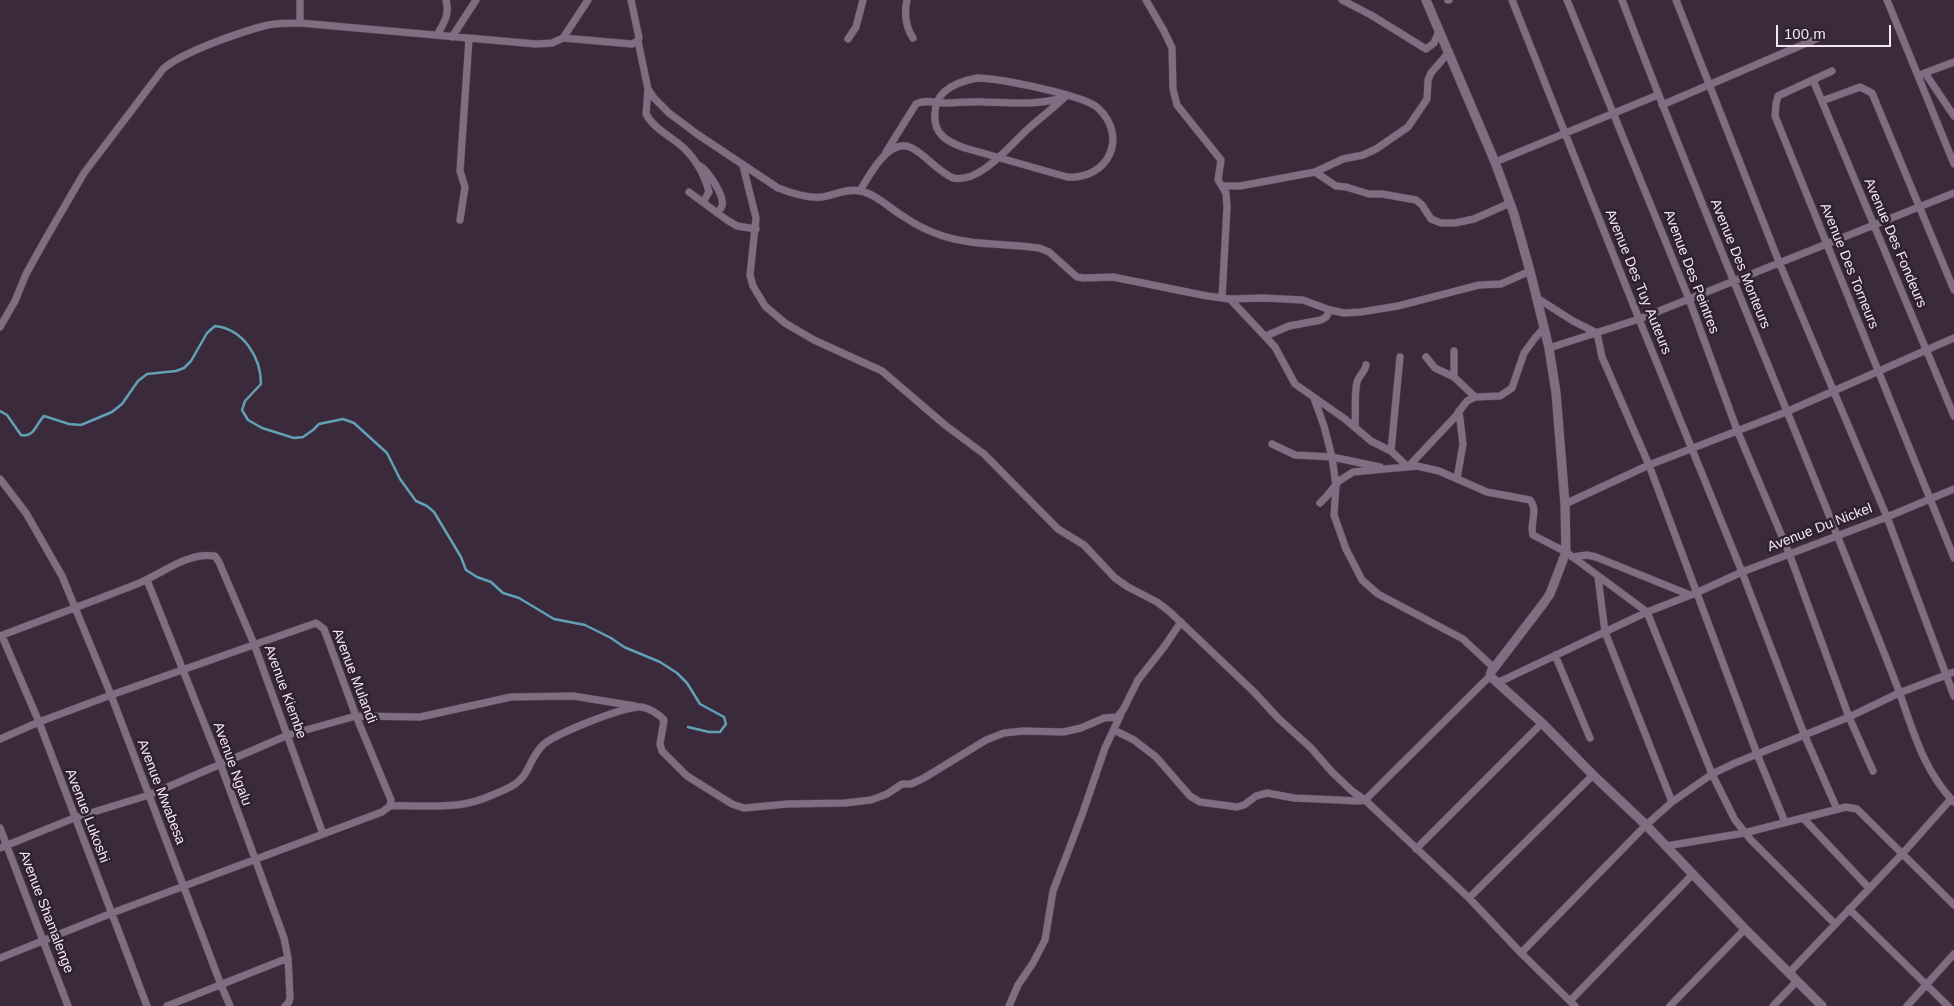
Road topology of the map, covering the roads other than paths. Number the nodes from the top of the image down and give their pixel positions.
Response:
1 (300, 0) edge
2 (446, 0) edge
3 (476, 0) edge
4 (588, 0) edge
5 (631, 0) edge
6 (863, 0) edge
7 (907, 0) edge
8 (1146, 0) edge
9 (1342, 0) edge
10 (1426, 0) edge
11 (1512, 0) edge
12 (1567, 0) edge
13 (1622, 0) edge
14 (1676, 0) edge
15 (1887, 0) edge
16 (300, 23) junction
17 (1439, 31) junction
18 (437, 35) junction
19 (452, 36) junction
20 (1823, 36) dead end
21 (563, 38) junction
22 (913, 38) dead end
23 (469, 39) junction
24 (848, 39) dead end
25 (638, 41) junction
26 (1449, 52) junction
27 (1954, 62) edge
28 (1832, 71) dead end
29 (1925, 73) junction
30 (1917, 76) junction
31 (1812, 80) junction
32 (1710, 85) junction
33 (648, 88) junction
34 (1067, 95) junction
35 (1658, 95) junction
36 (1822, 101) junction
37 (937, 103) junction
38 (1662, 105) junction
39 (1614, 113) junction
40 (1954, 116) edge
41 (1566, 133) junction
42 (883, 157) junction
43 (999, 158) junction
44 (1495, 162) junction
45 (1954, 164) edge
46 (697, 165) junction
47 (743, 166) junction
48 (1315, 172) junction
49 (1223, 186) junction
50 (860, 190) junction
51 (689, 192) dead end
52 (1954, 193) edge
53 (703, 202) junction
54 (1510, 203) junction
55 (1920, 207) junction
56 (718, 213) junction
57 (460, 220) dead end
58 (1873, 226) junction
59 (756, 229) junction
60 (1828, 244) junction
61 (1779, 262) junction
62 (1530, 271) junction
63 (1733, 281) junction
64 (1954, 290) edge
65 (1222, 298) junction
66 (1537, 298) junction
67 (1230, 299) junction
68 (1689, 299) junction
69 (1330, 310) junction
70 (1639, 319) junction
71 (0, 327) edge
72 (1544, 328) junction
73 (1596, 333) junction
74 (1266, 336) junction
75 (1954, 338) edge
76 (1549, 348) junction
77 (1928, 350) junction
78 (1454, 351) dead end
79 (1400, 357) dead end
80 (1426, 357) dead end
81 (1366, 365) dead end
82 (1877, 370) junction
83 (1454, 376) junction
84 (1833, 390) junction
85 (1475, 397) junction
86 (1314, 398) junction
87 (1459, 411) junction
88 (1786, 412) junction
89 (1954, 416) edge
90 (1355, 426) junction
91 (1737, 430) junction
92 (1272, 444) dead end
93 (1691, 448) junction
94 (1391, 452) junction
95 (1332, 457) junction
96 (1649, 465) junction
97 (1408, 467) junction
98 (1390, 468) junction
99 (0, 479) edge
100 (1457, 479) junction
101 (1336, 486) junction
102 (1954, 489) edge
103 (1930, 498) junction
104 (1320, 503) dead end
105 (1565, 504) junction
106 (1887, 517) junction
107 (1837, 536) junction
108 (1789, 553) junction
109 (1569, 554) junction
110 (1954, 558) edge
111 (1742, 572) junction
112 (1598, 577) junction
113 (147, 580) junction
114 (1693, 594) junction
115 (74, 608) junction
116 (1647, 612) junction
117 (1181, 622) junction
118 (1605, 632) junction
119 (1, 636) edge
120 (254, 644) junction
121 (1556, 654) junction
122 (183, 668) junction
123 (1492, 672) junction
124 (1954, 672) edge
125 (1946, 675) junction
126 (1497, 683) junction
127 (1899, 694) junction
128 (111, 695) junction
129 (1954, 696) edge
130 (640, 707) junction
131 (1120, 714) junction
132 (356, 716) junction
133 (1849, 717) junction
134 (38, 722) junction
135 (1542, 723) junction
136 (1114, 730) junction
137 (1804, 734) junction
138 (288, 735) junction
139 (1590, 738) dead end
140 (0, 739) edge
141 (1757, 754) junction
142 (220, 764) junction
143 (1873, 772) dead end
144 (1712, 774) junction
145 (1593, 775) junction
146 (149, 795) junction
147 (1365, 800) junction
148 (1952, 801) edge
149 (1672, 802) junction
150 (390, 806) junction
151 (1836, 809) junction
152 (74, 818) junction
153 (1804, 818) junction
154 (1785, 822) junction
155 (1646, 825) junction
156 (0, 828) edge
157 (1744, 833) junction
158 (323, 834) junction
159 (1666, 846) junction
160 (4, 847) edge
161 (1416, 849) junction
162 (1903, 853) junction
163 (254, 860) junction
164 (1693, 874) junction
165 (184, 887) junction
166 (1869, 888) junction
167 (1469, 898) junction
168 (1954, 905) edge
169 (1849, 909) junction
170 (112, 913) junction
171 (1835, 924) junction
172 (1745, 929) junction
173 (44, 940) junction
174 (1520, 953) junction
175 (1954, 954) edge
176 (0, 958) edge
177 (288, 958) junction
178 (1789, 973) junction
179 (1797, 981) junction
180 (1927, 984) junction
181 (221, 986) junction
182 (1572, 1003) edge
183 (68, 1006) edge
184 (147, 1006) edge
185 (167, 1006) edge
186 (230, 1006) edge
187 (285, 1006) edge
188 (1009, 1006) edge
189 (1670, 1006) edge
190 (1774, 1006) edge
191 (1822, 1006) edge
192 (1906, 1006) edge
193 (1948, 1006) edge

1 - 16 street
2 - 18 street
3 - 19 street
4 - 21 street
5 - 25 street
6 - 24 street
7 - 22 street
8 - 49 street
9 - 17 street
10 - 17 street
11 - 41 street, Avenue Des Tuy Auteurs
12 - 39 street, Avenue Des Peintres
13 - 35 street, Avenue Des Monteurs
14 - 32 street
15 - 30 street
16 - 18 street
16 - 71 street
17 - 26 street
18 - 19 street
19 - 23 street
20 - 32 street
21 - 23 street
21 - 25 street
23 - 57 street
25 - 33 street
26 - 44 street
26 - 48 street
27 - 29 street
28 - 31 street, Avenue Des Torneurs
29 - 30 street
29 - 40 street
30 - 45 street
31 - 36 street, Avenue Des Fondeurs
31 - 60 street, Avenue Des Torneurs
32 - 38 street
32 - 61 street
33 - 46 street
33 - 47 street
34 - 37 street
34 - 37 street
34 - 43 street
34 - 43 street
35 - 38 street, Avenue Des Monteurs
35 - 39 street
36 - 55 street
36 - 58 street, Avenue Des Fondeurs
37 - 42 street
37 - 43 street
38 - 63 street, Avenue Des Monteurs
39 - 41 street
39 - 68 street, Avenue Des Peintres
41 - 44 street
41 - 70 street, Avenue Des Tuy Auteurs
42 - 43 street
42 - 50 street
44 - 54 street
46 - 53 street
46 - 56 street
47 - 50 street
47 - 59 street
48 - 49 street
48 - 54 street
49 - 65 street
50 - 65 street
51 - 53 street
52 - 55 street
53 - 56 street
54 - 62 street
55 - 58 street
55 - 64 street
56 - 59 street
58 - 60 street
58 - 77 street, Avenue Des Fondeurs
59 - 117 street
60 - 61 street
60 - 82 street, Avenue Des Torneurs
61 - 63 street
61 - 84 street
62 - 66 street
62 - 69 street
63 - 68 street
63 - 88 street, Avenue Des Monteurs
65 - 67 street
66 - 72 street
66 - 73 street
67 - 69 street
67 - 74 street
68 - 70 street
68 - 91 street, Avenue Des Peintres
69 - 74 street
70 - 73 street
70 - 93 street, Avenue Des Tuy Auteurs
72 - 76 street
72 - 85 street
73 - 76 street
73 - 96 street
74 - 86 street
75 - 77 street
76 - 105 street
77 - 82 street
77 - 89 street, Avenue Des Fondeurs
78 - 83 street
79 - 94 street
80 - 83 street
81 - 90 street
82 - 84 street
82 - 103 street, Avenue Des Torneurs
83 - 85 street
84 - 88 street
84 - 106 street
85 - 87 street
86 - 90 street
86 - 95 street
87 - 97 street
87 - 100 street
88 - 91 street
88 - 107 street, Avenue Des Monteurs
90 - 94 street
91 - 93 street
91 - 108 street, Avenue Des Peintres
92 - 95 street
93 - 96 street
93 - 111 street, Avenue Des Tuy Auteurs
94 - 97 street
95 - 98 street
95 - 101 street
96 - 105 street
96 - 114 street
97 - 98 street
97 - 100 street
98 - 101 street
99 - 115 street, Avenue Mwabesa
100 - 109 street
101 - 104 street
101 - 123 street
102 - 103 street, Avenue Du Nickel
103 - 106 street, Avenue Du Nickel
103 - 110 street, Avenue Des Torneurs
105 - 109 street
106 - 107 street, Avenue Du Nickel
106 - 125 street
107 - 108 street, Avenue Du Nickel
107 - 127 street, Avenue Des Monteurs
108 - 111 street, Avenue Du Nickel
108 - 133 street, Avenue Des Peintres
109 - 112 street
109 - 114 street
109 - 123 street
111 - 114 street, Avenue Du Nickel
111 - 137 street, Avenue Des Tuy Auteurs
112 - 116 street
112 - 118 street
113 - 115 street
113 - 120 street, Avenue Kiembe
113 - 122 street, Avenue Ngalu
114 - 116 street, Avenue Du Nickel
114 - 141 street
115 - 119 street
115 - 128 street, Avenue Mwabesa
116 - 118 street, Avenue Du Nickel
116 - 144 street
117 - 131 street
117 - 147 street
118 - 121 street, Avenue Du Nickel
118 - 149 street
119 - 134 street, Avenue Lukoshi
120 - 122 street, Avenue Mulandi
120 - 132 street, Avenue Mulandi
120 - 138 street, Avenue Kiembe
121 - 126 street, Avenue Du Nickel
121 - 139 street
122 - 128 street, Avenue Mulandi
122 - 142 street, Avenue Ngalu
123 - 126 street
123 - 147 street
124 - 125 street
125 - 127 street
125 - 129 street
126 - 135 street
127 - 133 street
127 - 148 street, Avenue Des Monteurs
128 - 134 street, Avenue Mulandi
128 - 146 street, Avenue Mwabesa
130 - 131 street
130 - 132 street
130 - 150 street
131 - 136 street
132 - 138 street
132 - 150 street, Avenue Mulandi
133 - 137 street
133 - 143 street, Avenue Des Peintres
134 - 140 street, Avenue Mulandi
134 - 152 street, Avenue Lukoshi
135 - 145 street
135 - 161 street
136 - 147 street
136 - 188 street
137 - 141 street
137 - 151 street, Avenue Des Tuy Auteurs
138 - 142 street
138 - 158 street, Avenue Kiembe
141 - 144 street
141 - 154 street
142 - 146 street
142 - 163 street, Avenue Ngalu
144 - 149 street
144 - 157 street
145 - 155 street
145 - 167 street
146 - 152 street
146 - 165 street, Avenue Mwabesa
147 - 161 street
148 - 162 street
149 - 155 street
150 - 158 street
151 - 153 street
151 - 162 street
152 - 160 street
152 - 170 street, Avenue Lukoshi
153 - 154 street
153 - 166 street
154 - 157 street
155 - 159 street
155 - 174 street
156 - 160 street, Avenue Shamalenge
157 - 159 street
157 - 171 street
158 - 163 street
159 - 164 street
160 - 173 street, Avenue Shamalenge
161 - 167 street
162 - 166 street
162 - 168 street
163 - 165 street
163 - 177 street, Avenue Ngalu
164 - 172 street
164 - 182 street
165 - 170 street
165 - 181 street, Avenue Mwabesa
166 - 169 street
167 - 174 street
169 - 171 street
169 - 180 street
170 - 173 street
170 - 184 street, Avenue Lukoshi
171 - 178 street
172 - 178 street
172 - 189 street
173 - 176 street
173 - 183 street, Avenue Shamalenge
174 - 182 street
175 - 180 street
177 - 181 street
177 - 187 street, Avenue Ngalu
178 - 179 street
179 - 190 street
179 - 191 street
180 - 192 street
180 - 193 street
181 - 185 street
181 - 186 street, Avenue Mwabesa

